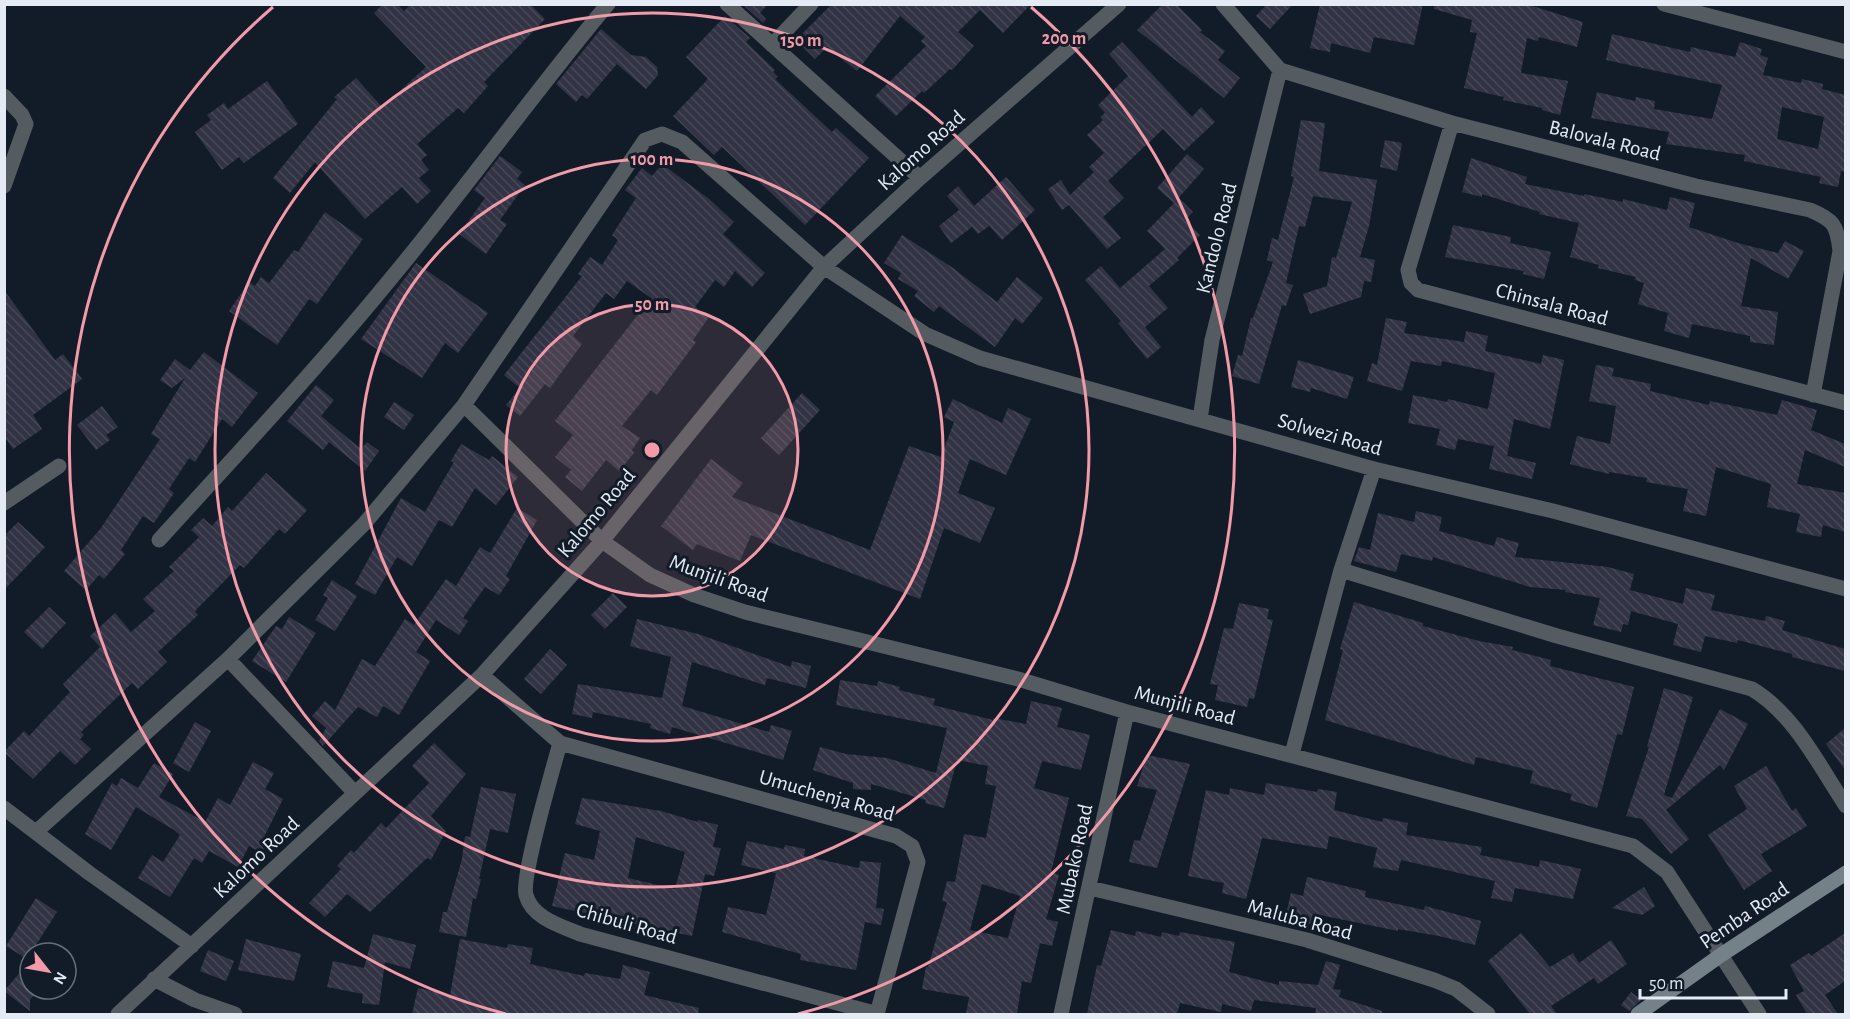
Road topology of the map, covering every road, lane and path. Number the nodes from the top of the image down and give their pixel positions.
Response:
1 (608, 4) edge
2 (727, 4) edge
3 (812, 4) edge
4 (1119, 4) edge
5 (1223, 4) edge
6 (1664, 4) edge
7 (771, 45) junction
8 (1845, 52) edge
9 (1280, 70) junction
10 (4, 96) edge
11 (1452, 123) junction
12 (920, 178) junction
13 (4, 186) edge
14 (824, 267) junction
15 (1813, 395) junction
16 (1845, 403) edge
17 (464, 405) junction
18 (1200, 419) junction
19 (59, 466) dead end
20 (1374, 469) junction
21 (4, 503) edge
22 (159, 540) dead end
23 (602, 541) junction
24 (1341, 570) junction
25 (1845, 589) edge
26 (228, 659) junction
27 (482, 675) junction
28 (1127, 712) junction
29 (560, 743) junction
30 (1292, 754) junction
31 (355, 793) junction
32 (1845, 806) edge
33 (4, 808) edge
34 (37, 831) junction
35 (1845, 873) edge
36 (1090, 888) junction
37 (192, 946) junction
38 (1721, 955) junction
39 (154, 979) junction
40 (118, 1014) edge
41 (236, 1014) edge
42 (877, 1014) edge
43 (1061, 1014) edge
44 (1488, 1014) edge
45 (1638, 1014) edge
46 (1758, 1014) edge

1 - 22 street
2 - 7 street
3 - 7 street
4 - 12 street, Kalomo Road
5 - 9 street
6 - 8 street
7 - 12 street
9 - 11 street, Balovala Road
9 - 18 street, Kandolo Road
10 - 13 street
11 - 15 street, Balovala Road
11 - 15 street, Chinsala Road
12 - 14 street, Kalomo Road
14 - 17 street, Solwezi Road
14 - 18 street, Solwezi Road
14 - 23 street, Kalomo Road
15 - 16 street, Chinsala Road
17 - 23 street, Munjili Road
17 - 26 street, Solwezi Road
18 - 20 street, Solwezi Road
19 - 21 street
20 - 24 street
20 - 25 street, Solwezi Road
23 - 27 street, Kalomo Road
23 - 28 street, Munjili Road
24 - 30 street
24 - 32 street
26 - 31 street
26 - 34 street, Solwezi Road
27 - 29 street
27 - 31 street, Kalomo Road
28 - 30 street, Munjili Road
28 - 36 street, Mubako Road
29 - 42 street, Chibuli Road
29 - 42 street, Umuchenja Road
30 - 38 street, Munjili Road
31 - 37 street, Kalomo Road
33 - 34 street
34 - 37 street
35 - 38 street, Pemba Road
36 - 43 street, Mubako Road
36 - 44 street, Maluba Road
37 - 39 street, Kalomo Road
38 - 45 street, Pemba Road
38 - 46 street, Munjili Road
39 - 40 street, Kalomo Road
39 - 41 street

